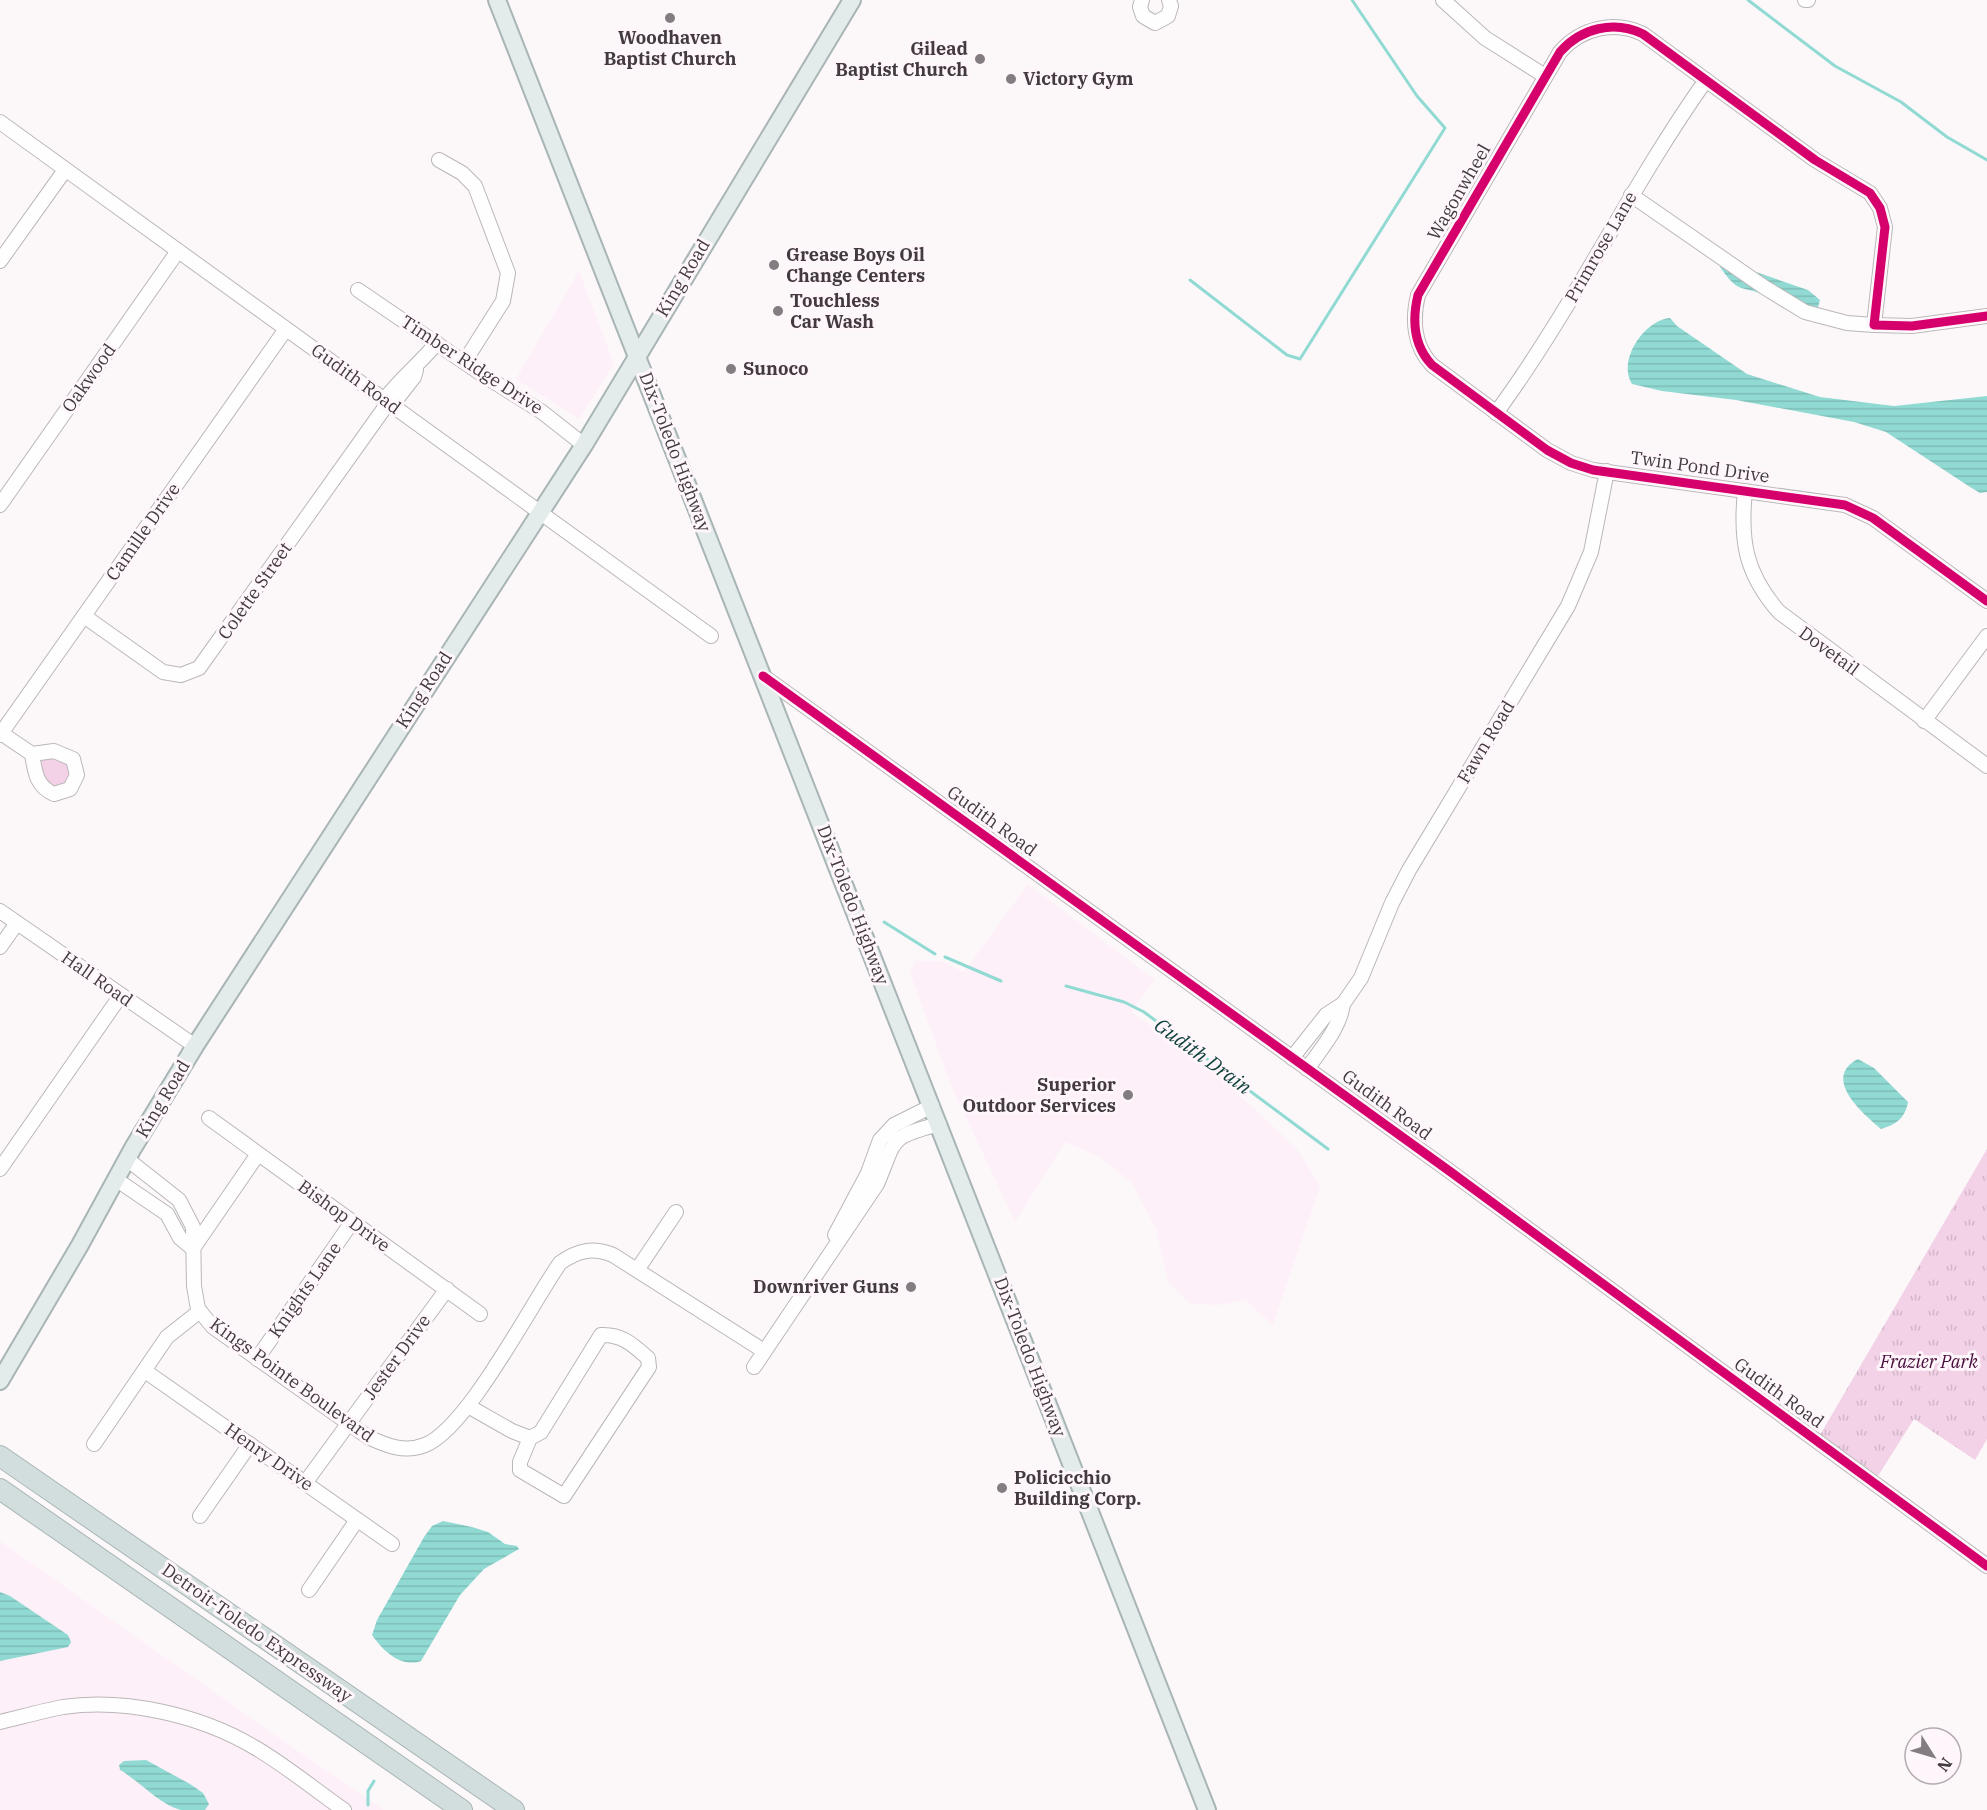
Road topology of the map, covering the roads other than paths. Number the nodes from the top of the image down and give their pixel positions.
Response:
1 (497, 0) edge
2 (852, 0) edge
3 (1142, 0) edge
4 (1169, 0) edge
5 (1443, 0) edge
6 (1545, 76) junction
7 (1706, 80) junction
8 (0, 122) edge
9 (439, 160) dead end
10 (65, 170) junction
11 (1631, 195) junction
12 (178, 251) junction
13 (0, 261) edge
14 (358, 290) dead end
15 (1987, 316) edge
16 (1874, 325) junction
17 (286, 329) junction
18 (437, 343) junction
19 (1419, 348) joint
20 (637, 356) junction
21 (465, 361) junction
22 (388, 403) junction
23 (1496, 412) junction
24 (584, 445) junction
25 (1607, 471) junction
26 (1745, 490) junction
27 (0, 505) edge
28 (540, 513) junction
29 (1987, 601) edge
30 (84, 616) junction
31 (711, 636) dead end
32 (1987, 636) edge
33 (763, 676) junction
34 (1924, 721) junction
35 (1, 734) edge
36 (32, 754) dead end
37 (1987, 766) edge
38 (0, 911) edge
39 (17, 923) junction
40 (0, 947) edge
41 (121, 995) junction
42 (1343, 1004) junction
43 (195, 1046) junction
44 (1292, 1058) junction
45 (1307, 1069) junction
46 (932, 1106) junction
47 (209, 1118) dead end
48 (939, 1124) junction
49 (258, 1154) junction
50 (127, 1159) junction
51 (0, 1169) edge
52 (874, 1176) junction
53 (117, 1180) junction
54 (676, 1212) dead end
55 (352, 1222) junction
56 (193, 1249) junction
57 (637, 1270) junction
58 (447, 1289) junction
59 (200, 1311) junction
60 (480, 1314) dead end
61 (765, 1351) junction
62 (257, 1359) junction
63 (754, 1367) dead end
64 (145, 1371) junction
65 (0, 1381) edge
66 (468, 1406) junction
67 (350, 1424) junction
68 (530, 1437) junction
69 (94, 1444) dead end
70 (250, 1444) junction
71 (0, 1456) edge
72 (305, 1483) junction
73 (0, 1489) edge
74 (200, 1516) dead end
75 (357, 1520) junction
76 (392, 1544) dead end
77 (1987, 1566) edge
78 (309, 1590) dead end
79 (0, 1722) edge
80 (344, 1810) edge
81 (462, 1810) edge
82 (514, 1810) edge
83 (1207, 1810) edge

1 - 20 main road, Dix-Toledo Highway
2 - 20 main road, King Road
3 - 4 street
5 - 6 street
6 - 7 street, Wagonwheel
6 - 19 street, Wagonwheel
7 - 11 street, Primrose Lane
7 - 16 street, Wagonwheel
8 - 10 street, Gudith Road
9 - 21 street
10 - 12 street, Gudith Road
10 - 13 street
11 - 16 street
11 - 23 street, Primrose Lane
12 - 17 street, Gudith Road
12 - 27 street, Oakwood
14 - 18 street, Timber Ridge Drive
15 - 16 street
17 - 22 street, Gudith Road
17 - 30 street, Camille Drive
18 - 21 street, Timber Ridge Drive
18 - 22 street, Colette Street
19 - 23 street, Twin Pond Drive
20 - 24 main road, King Road
20 - 33 main road, Dix-Toledo Highway
21 - 24 street, Timber Ridge Drive
22 - 28 street, Gudith Road
22 - 30 street, Colette Street
23 - 25 street, Twin Pond Drive
24 - 28 main road, King Road
25 - 26 street, Twin Pond Drive
25 - 42 street, Fawn Road
26 - 29 street, Twin Pond Drive
26 - 34 street, Dovetail
28 - 31 street, Gudith Road
28 - 43 main road, King Road
30 - 35 street, Camille Drive
32 - 34 street
33 - 44 street, Gudith Road
33 - 46 main road, Dix-Toledo Highway
34 - 37 street, Dovetail
35 - 36 street
38 - 39 street, Hall Road
39 - 40 street
39 - 41 street, Hall Road
41 - 43 street, Hall Road
41 - 51 street
42 - 44 street, Fawn Road
42 - 45 street, Fawn Road
43 - 50 main road, King Road
44 - 45 street, Gudith Road
45 - 77 street, Gudith Road
46 - 48 main road, Dix-Toledo Highway
46 - 52 street
47 - 49 street, Bishop Drive
48 - 52 street
48 - 83 main road, Dix-Toledo Highway
49 - 55 street, Bishop Drive
49 - 56 street
50 - 53 main road, King Road
50 - 56 street, Kings Pointe Boulevard
52 - 61 street
53 - 56 street
53 - 65 main road, King Road
54 - 57 street
55 - 58 street, Bishop Drive
55 - 62 street, Knights Lane
56 - 59 street, Kings Pointe Boulevard
57 - 61 street, Kings Pointe Boulevard
57 - 66 street, Kings Pointe Boulevard
58 - 60 street, Bishop Drive
58 - 67 street, Jester Drive
59 - 62 street, Kings Pointe Boulevard
59 - 64 street
61 - 63 street
62 - 67 street, Kings Pointe Boulevard
64 - 69 street
64 - 70 street, Henry Drive
66 - 67 street, Kings Pointe Boulevard
66 - 68 street
67 - 72 street, Jester Drive
68 - 68 street
70 - 72 street, Henry Drive
70 - 74 street
71 - 82 highway, Detroit-Toledo Expressway
72 - 75 street, Henry Drive
73 - 81 highway, Detroit-Toledo Expressway
75 - 76 street, Henry Drive
75 - 78 street
79 - 80 street

